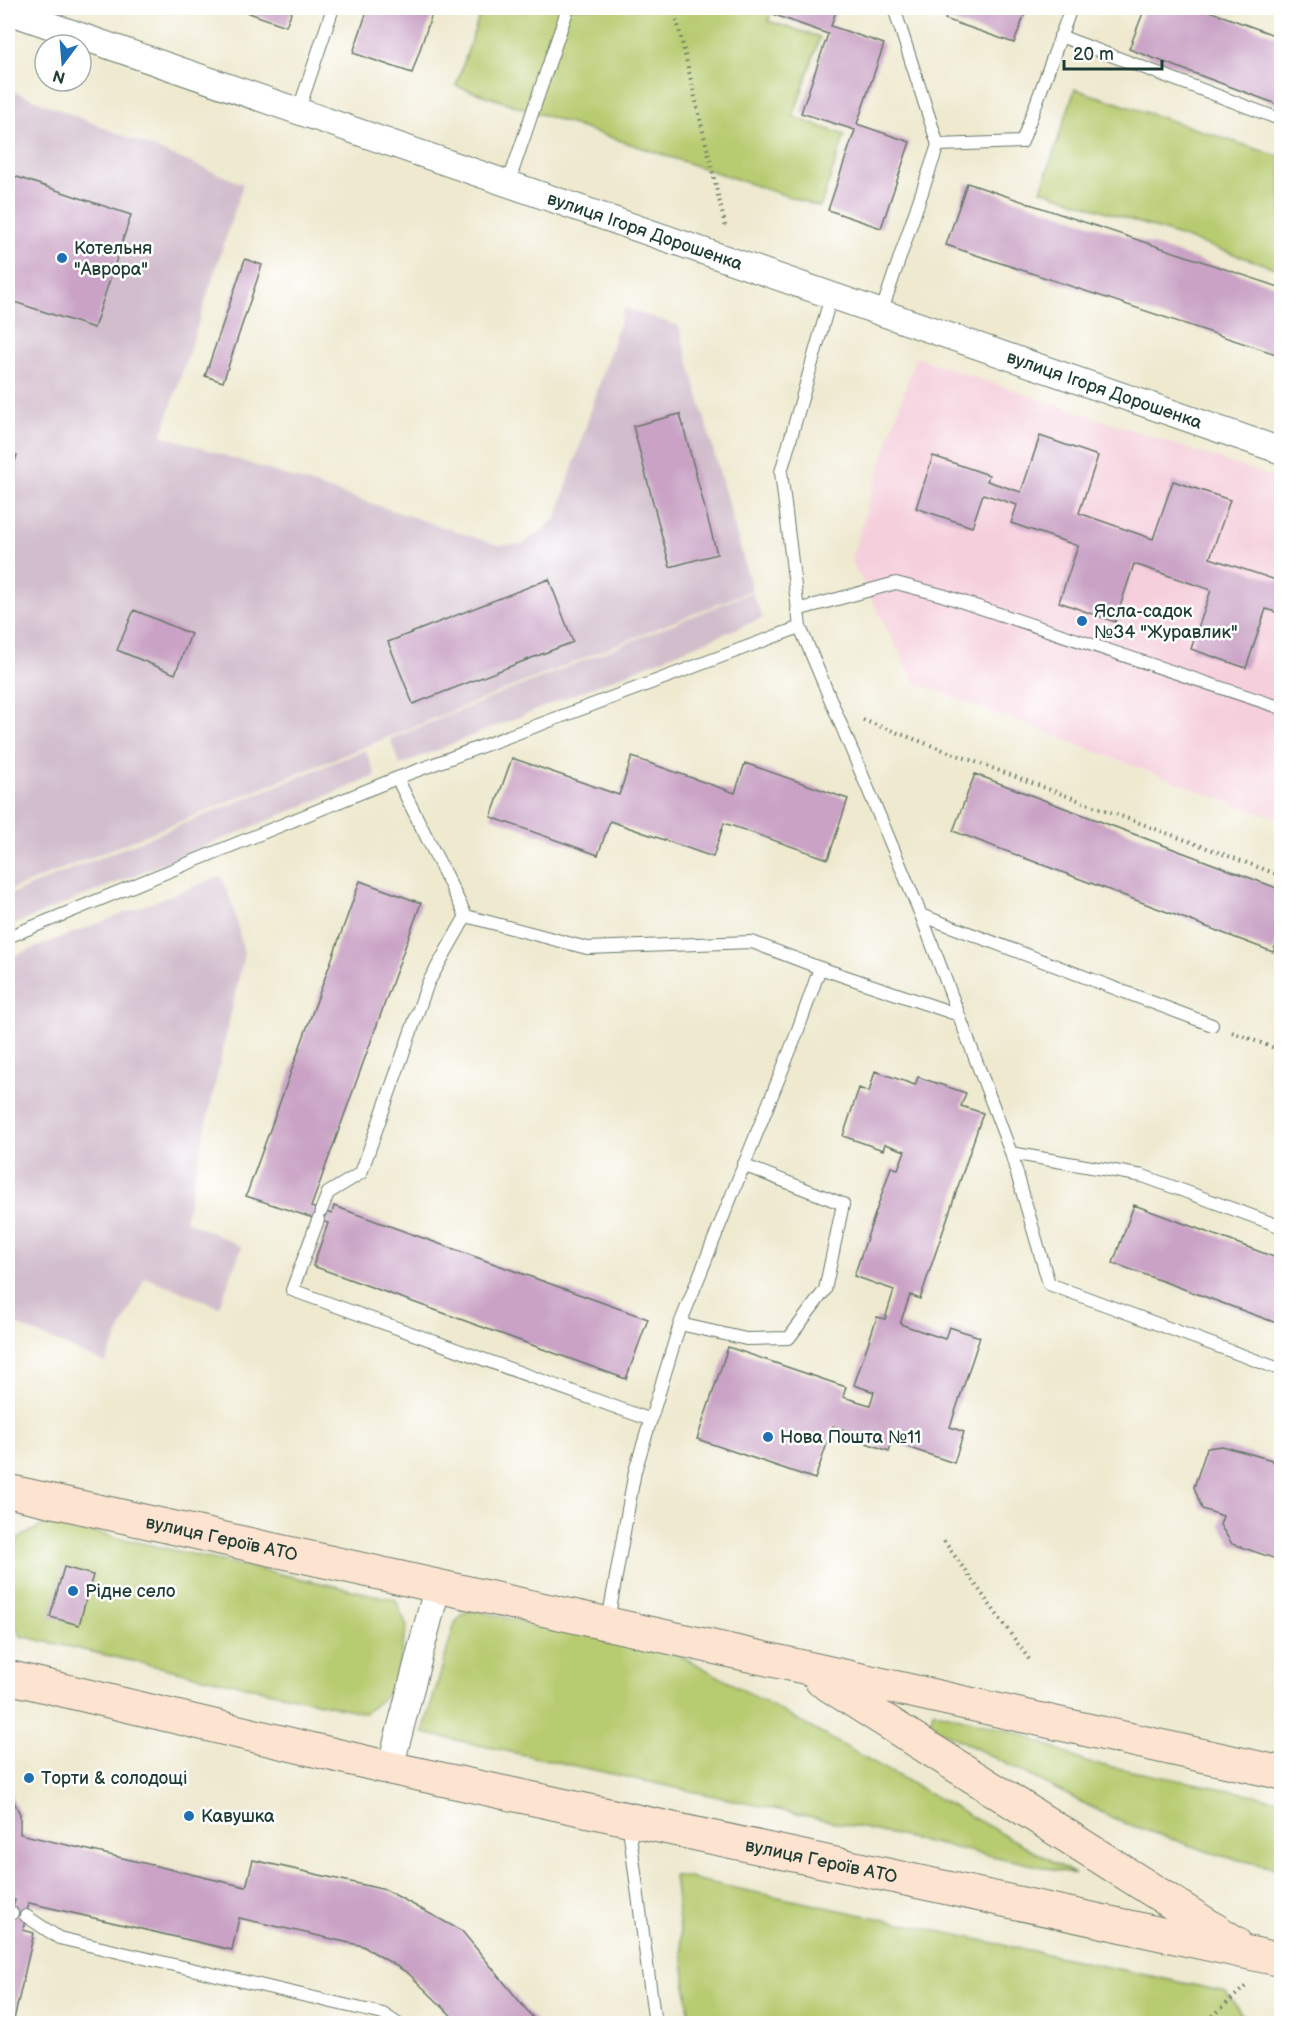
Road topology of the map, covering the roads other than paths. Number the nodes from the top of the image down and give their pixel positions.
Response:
1 (333, 8) edge
2 (568, 8) edge
3 (894, 8) edge
4 (1071, 8) edge
5 (8, 11) edge
6 (1060, 36) junction
7 (298, 111) junction
8 (1281, 120) edge
9 (938, 145) junction
10 (508, 184) junction
11 (831, 296) junction
12 (881, 313) junction
13 (1281, 451) edge
14 (797, 610) junction
15 (800, 627) junction
16 (1281, 708) edge
17 (397, 778) junction
18 (921, 915) junction
19 (466, 916) junction
20 (8, 938) edge
21 (820, 968) junction
22 (959, 1015) junction
23 (1212, 1025) road end
24 (1011, 1153) junction
25 (743, 1165) junction
26 (1281, 1227) edge
27 (680, 1324) junction
28 (1281, 1370) edge
29 (651, 1420) junction
30 (8, 1491) edge
31 (437, 1588) junction
32 (607, 1625) junction
33 (802, 1668) junction
34 (8, 1677) edge
35 (390, 1768) junction
36 (1281, 1773) edge
37 (628, 1819) junction
38 (26, 1916) dead end
39 (1261, 1966) edge
40 (398, 2024) edge
41 (655, 2024) edge

1 - 7 lane
2 - 10 lane
3 - 9 lane
4 - 6 lane
5 - 7 street, вулиця Ігоря Дорошенка
6 - 8 lane
6 - 9 lane
7 - 10 street, вулиця Ігоря Дорошенка
9 - 12 lane
10 - 11 street, вулиця Ігоря Дорошенка
11 - 12 street, вулиця Ігоря Дорошенка
11 - 14 lane
12 - 13 street, вулиця Ігоря Дорошенка
14 - 15 lane
14 - 16 lane
15 - 17 lane
15 - 18 lane
17 - 19 lane
17 - 20 lane
18 - 22 lane
18 - 23 lane
19 - 21 lane
19 - 29 lane
21 - 22 lane
21 - 25 lane
22 - 24 lane
24 - 26 lane
24 - 28 lane
25 - 27 lane
25 - 27 lane
27 - 29 lane
29 - 32 lane
30 - 31 main road, вулиця Героїв АТО
31 - 32 main road, вулиця Героїв АТО
31 - 35 street
32 - 33 main road, вулиця Героїв АТО
33 - 36 main road, вулиця Героїв АТО
33 - 39 main road
34 - 35 main road, вулиця Героїв АТО
35 - 37 main road, вулиця Героїв АТО
37 - 39 main road, вулиця Героїв АТО
37 - 41 lane
38 - 40 lane

